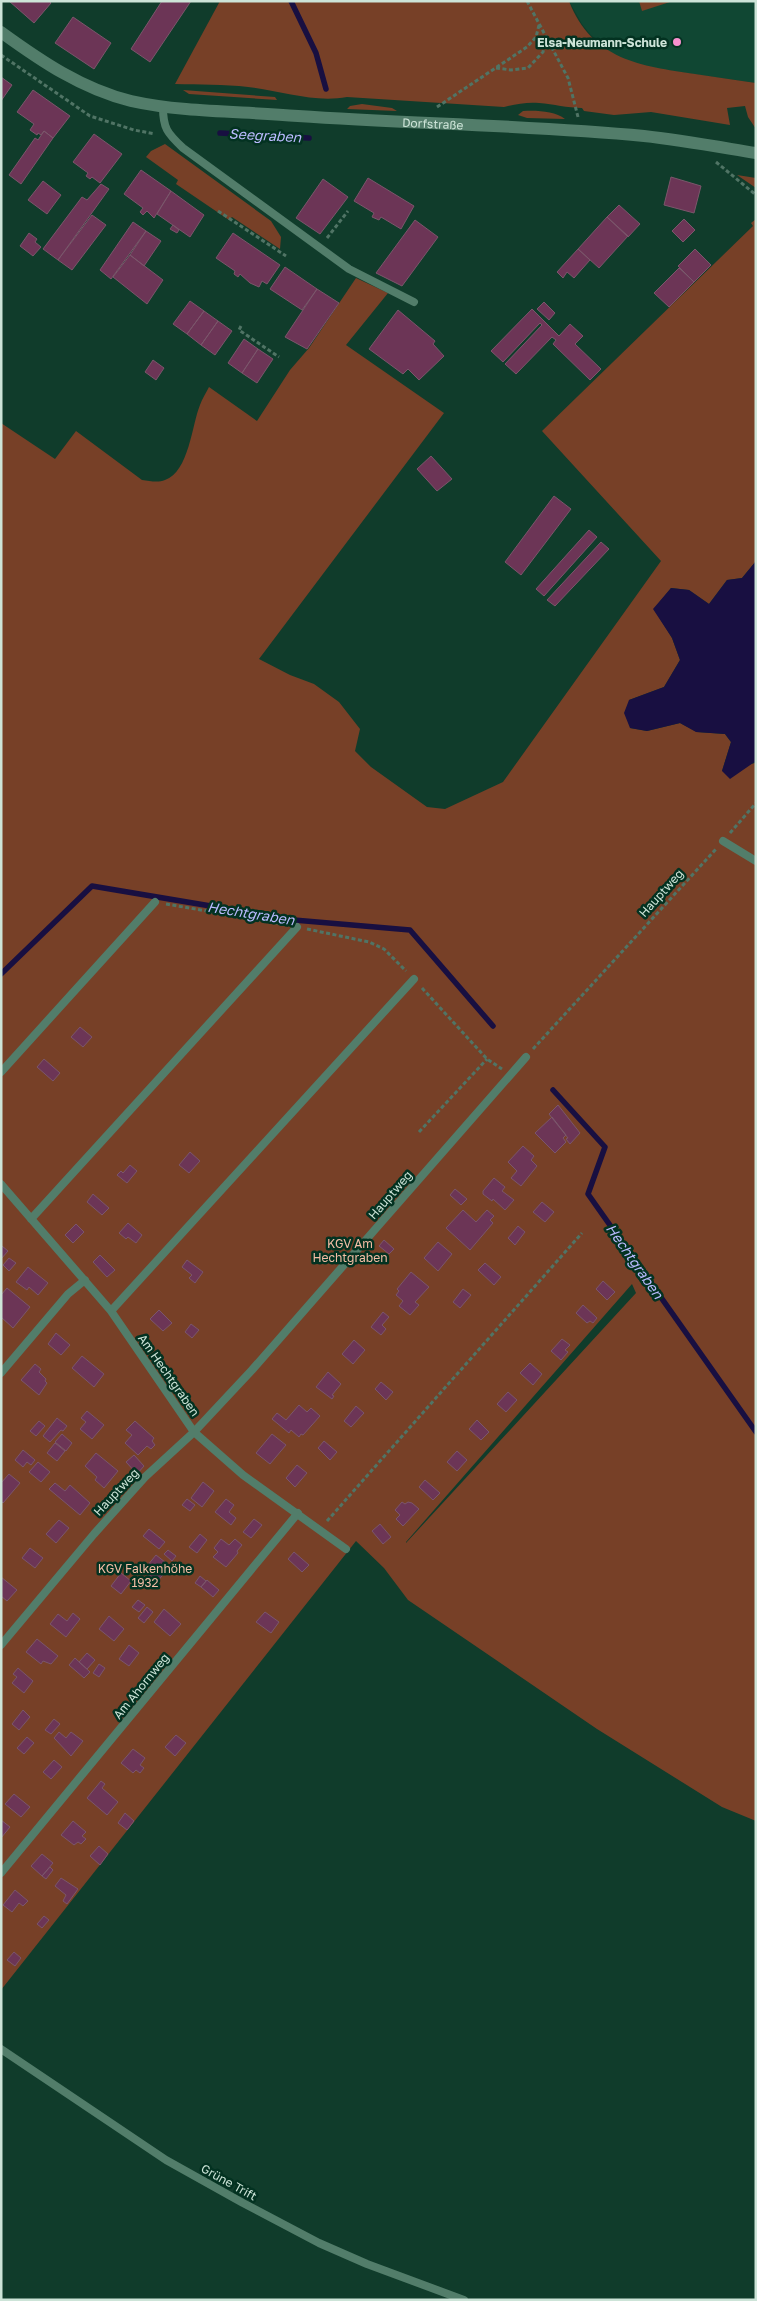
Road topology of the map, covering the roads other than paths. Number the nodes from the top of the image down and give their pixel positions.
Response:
1 (1, 32) edge
2 (164, 107) junction
3 (756, 153) edge
4 (414, 302) dead end
5 (723, 841) road end
6 (756, 861) edge
7 (155, 902) road end
8 (297, 927) road end
9 (414, 979) road end
10 (526, 1057) road end
11 (1, 1072) edge
12 (1, 1184) edge
13 (31, 1219) junction
14 (85, 1280) junction
15 (111, 1311) junction
16 (1, 1373) edge
17 (194, 1432) junction
18 (298, 1513) junction
19 (346, 1549) dead end
20 (1, 1645) edge
21 (1, 1873) edge
22 (1, 2049) edge
23 (464, 2300) edge

1 - 2 main road, Dorfstraße
2 - 3 main road, Dorfstraße
2 - 4 lane
5 - 6 lane
7 - 11 lane
8 - 13 lane
9 - 15 lane
10 - 17 lane, Hauptweg
12 - 13 lane, Am Hechtgraben
13 - 14 lane, Am Hechtgraben
14 - 15 lane, Am Hechtgraben
14 - 16 lane
15 - 17 lane, Am Hechtgraben
17 - 18 lane, Am Hechtgraben
17 - 20 lane, Hauptweg
18 - 19 lane, Am Hechtgraben
18 - 21 lane, Am Ahornweg
22 - 23 lane, Grüne Trift

